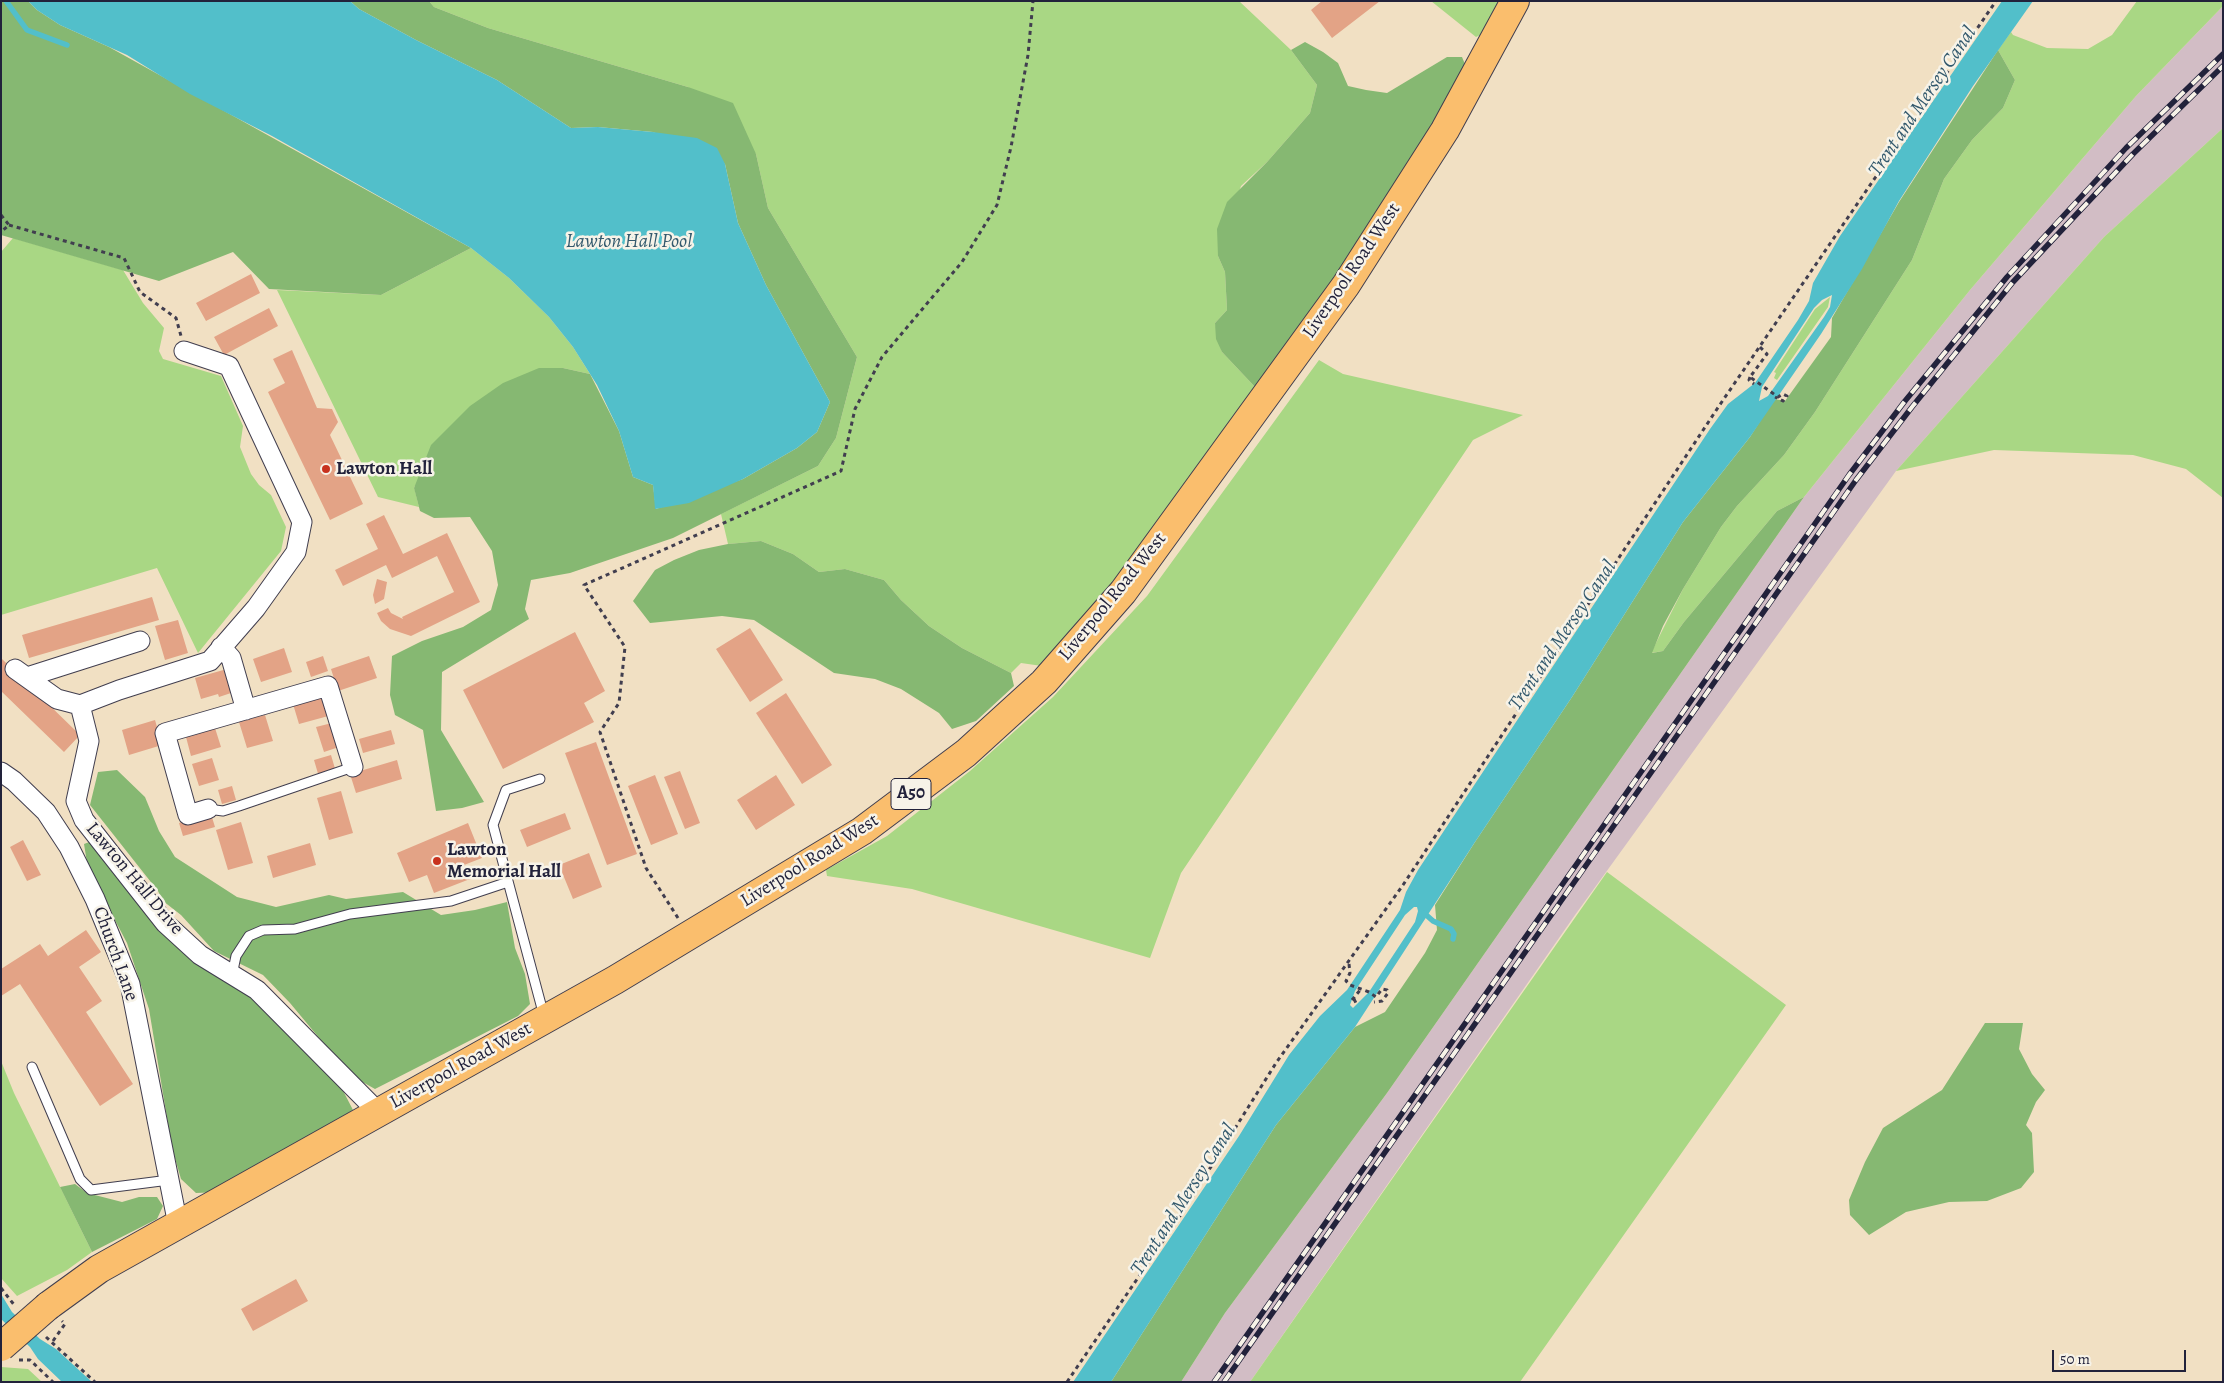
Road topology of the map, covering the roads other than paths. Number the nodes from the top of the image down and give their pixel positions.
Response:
1 (1515, 1) edge
2 (184, 351) road end
3 (140, 641) dead end
4 (221, 647) junction
5 (80, 705) junction
6 (246, 710) junction
7 (353, 767) joint
8 (1, 772) edge
9 (540, 780) dead end
10 (208, 809) joint
11 (84, 820) junction
12 (69, 847) junction
13 (508, 882) junction
14 (232, 975) junction
15 (545, 1018) junction
16 (32, 1067) dead end
17 (378, 1112) junction
18 (169, 1180) junction
19 (178, 1225) junction
20 (8, 1354) edge

1 - 15 main road, Liverpool Road West / A50
2 - 4 street
3 - 5 street
4 - 5 street
4 - 6 street
5 - 11 street, Lawton Hall Drive
6 - 7 street
6 - 10 street
7 - 10 lane
8 - 12 street, Church Lane
9 - 13 lane
11 - 12 street
11 - 14 street, Lawton Hall Drive
12 - 18 street, Church Lane
13 - 14 lane
13 - 15 lane
14 - 17 street, Lawton Hall Drive
15 - 17 main road, Liverpool Road West / A50
16 - 18 lane
17 - 19 main road, Liverpool Road West / A50
18 - 19 street, Church Lane
19 - 20 main road, Liverpool Road West / A50, bridge

